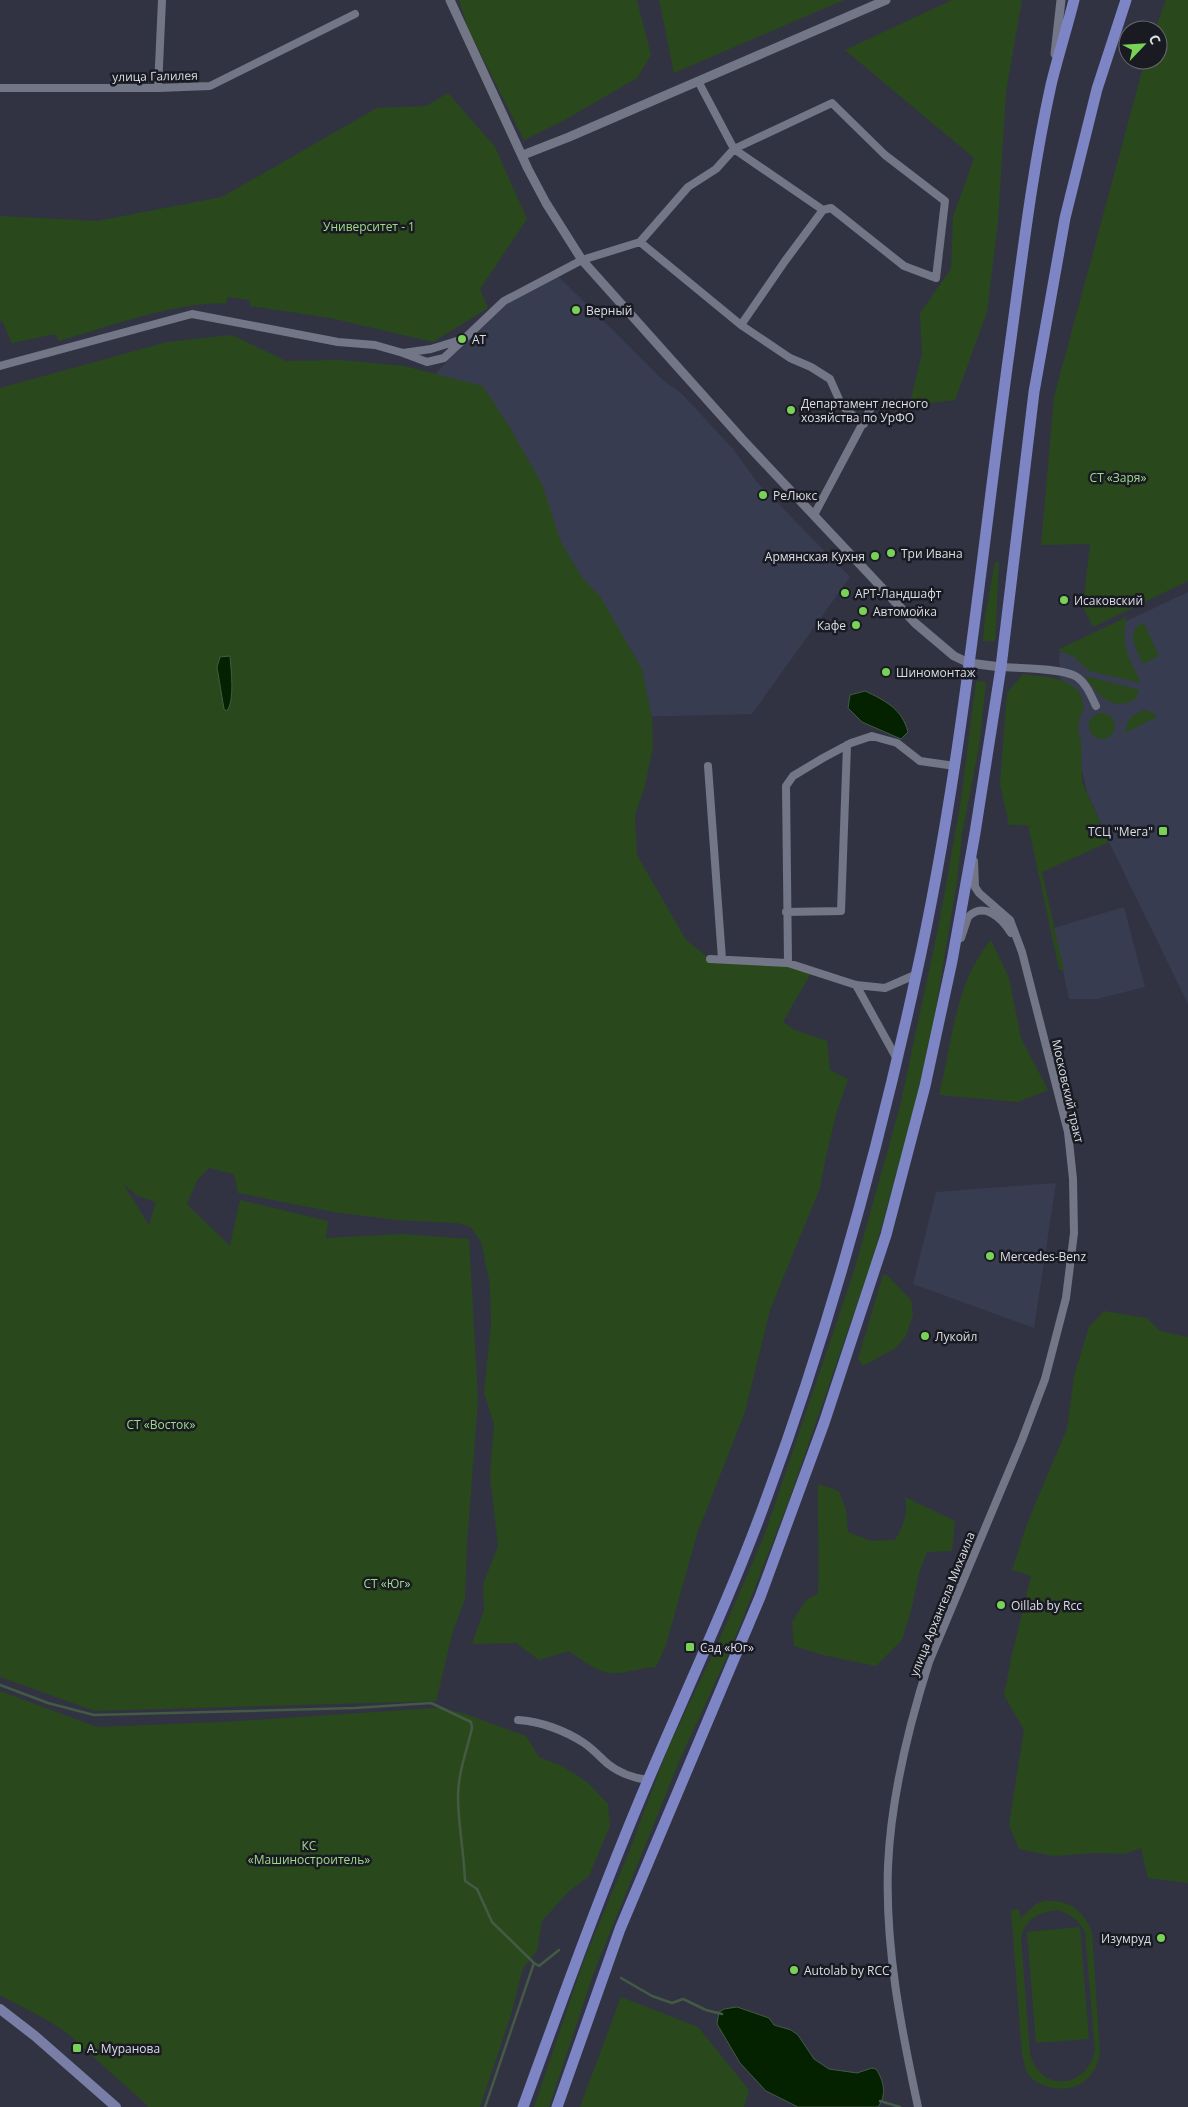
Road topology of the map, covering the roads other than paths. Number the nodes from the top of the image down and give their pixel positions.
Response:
1 (162, 0) edge
2 (450, 0) edge
3 (886, 0) edge
4 (1061, 0) edge
5 (1074, 0) edge
6 (1126, 0) edge
7 (355, 14) dead end
8 (1052, 80) junction
9 (698, 81) junction
10 (0, 88) edge
11 (158, 88) junction
12 (734, 149) junction
13 (522, 156) junction
14 (822, 210) junction
15 (640, 242) junction
16 (582, 260) junction
17 (741, 325) junction
18 (464, 338) junction
19 (403, 353) junction
20 (0, 366) edge
21 (873, 404) dead end
22 (864, 424) junction
23 (814, 515) junction
24 (969, 663) junction
25 (1001, 667) junction
26 (1096, 706) dead end
27 (847, 746) junction
28 (708, 766) dead end
29 (955, 766) junction
30 (974, 840) junction
31 (786, 912) junction
32 (1022, 952) junction
33 (710, 959) dead end
34 (722, 959) junction
35 (952, 961) junction
36 (788, 963) junction
37 (917, 974) junction
38 (856, 985) junction
39 (896, 1059) junction
40 (1066, 1298) joint
41 (518, 1720) dead end
42 (648, 1780) junction
43 (0, 2009) edge
44 (116, 2107) edge
45 (523, 2107) edge
46 (556, 2107) edge
47 (918, 2107) edge

1 - 11 street
2 - 13 street
3 - 9 street
4 - 8 street
5 - 8 main road
6 - 25 main road
7 - 11 street, улица Галилея
8 - 24 main road
9 - 12 street
9 - 13 street
10 - 11 street, улица Галилея
12 - 14 street
12 - 14 street
12 - 15 street
13 - 16 street
14 - 17 street
15 - 16 street
15 - 17 street
16 - 18 street
16 - 23 street
17 - 22 street
18 - 19 street
18 - 19 street
19 - 20 street
21 - 22 street
22 - 23 street
23 - 24 street
24 - 25 street
24 - 29 main road
25 - 26 street
25 - 30 main road
27 - 29 street
27 - 31 street
27 - 31 street
28 - 34 street
29 - 37 main road
30 - 32 street, Московский тракт
30 - 35 main road
31 - 36 street
32 - 35 street, Московский тракт
32 - 40 street, Московский тракт
33 - 34 street
34 - 36 street
35 - 46 main road
36 - 38 street
37 - 38 street
37 - 39 main road
38 - 39 street
39 - 42 main road
40 - 47 street, улица Архангела Михаила
41 - 42 street
42 - 45 main road
43 - 44 main road

